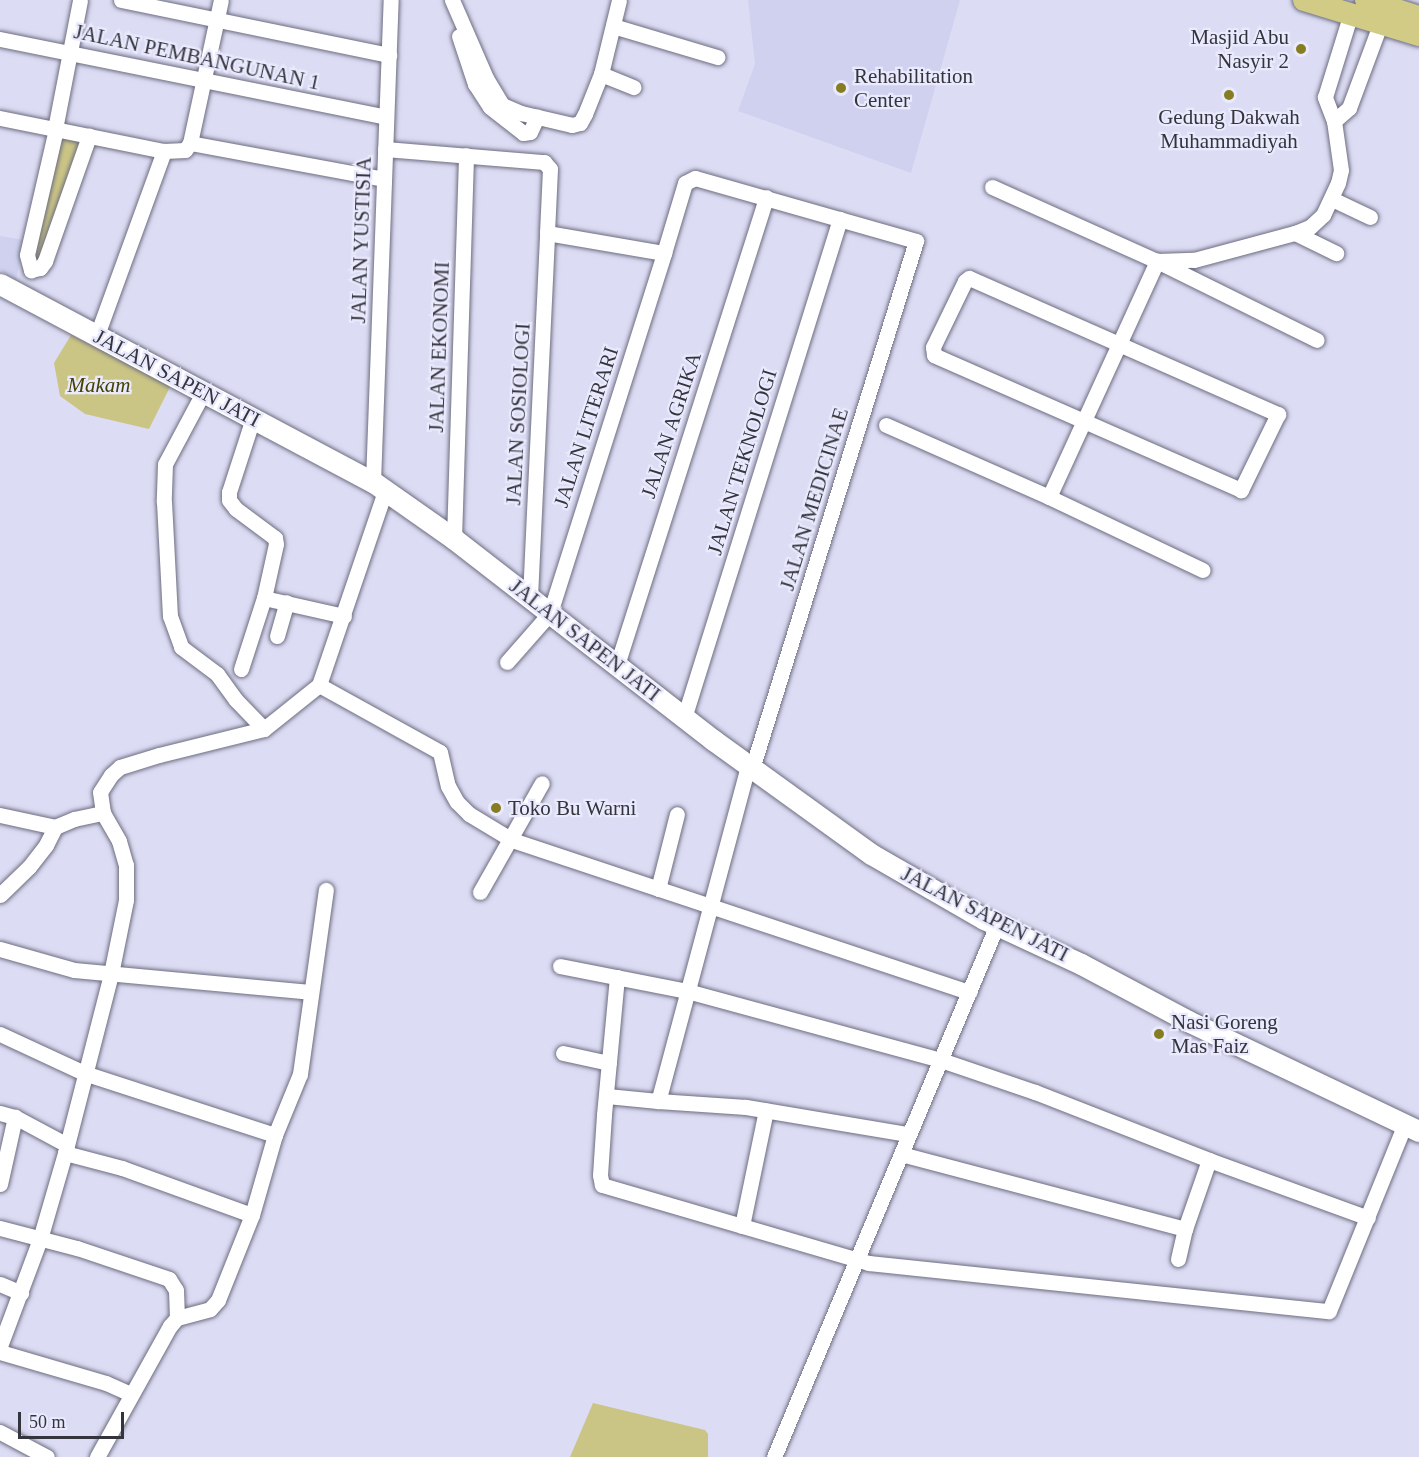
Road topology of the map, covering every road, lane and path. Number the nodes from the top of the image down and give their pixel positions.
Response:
1 (80, 0) edge
2 (121, 0) edge
3 (221, 0) edge
4 (391, 0) edge
5 (445, 0) edge
6 (452, 0) edge
7 (619, 0) edge
8 (1304, 0) edge
9 (1359, 7) edge
10 (1419, 17) edge
11 (217, 20) junction
12 (1382, 22) junction
13 (613, 26) junction
14 (1419, 35) edge
15 (0, 39) edge
16 (68, 52) junction
17 (388, 55) junction
18 (717, 57) dead end
19 (601, 74) junction
20 (204, 80) junction
21 (634, 87) dead end
22 (0, 117) edge
23 (386, 117) junction
24 (1334, 121) junction
25 (534, 123) junction
26 (55, 129) junction
27 (89, 136) junction
28 (190, 143) junction
29 (385, 149) junction
30 (164, 151) junction
31 (466, 155) junction
32 (384, 179) junction
33 (992, 187) dead end
34 (766, 197) junction
35 (1332, 199) junction
36 (1370, 217) dead end
37 (840, 219) junction
38 (547, 233) junction
39 (1295, 233) junction
40 (663, 253) junction
41 (1336, 253) dead end
42 (1157, 261) junction
43 (0, 284) edge
44 (97, 335) junction
45 (1317, 340) dead end
46 (1118, 345) junction
47 (204, 391) junction
48 (253, 418) junction
49 (1084, 420) junction
50 (886, 425) dead end
51 (379, 487) junction
52 (1049, 497) junction
53 (454, 539) junction
54 (1203, 570) dead end
55 (530, 597) junction
56 (264, 598) junction
57 (287, 602) junction
58 (549, 613) junction
59 (344, 616) junction
60 (277, 636) dead end
61 (507, 662) dead end
62 (617, 665) junction
63 (241, 669) dead end
64 (320, 685) junction
65 (684, 718) junction
66 (264, 729) junction
67 (750, 767) junction
68 (542, 783) dead end
69 (103, 813) junction
70 (677, 814) dead end
71 (0, 815) edge
72 (55, 827) junction
73 (512, 840) junction
74 (658, 889) junction
75 (2, 890) edge
76 (326, 890) dead end
77 (480, 892) dead end
78 (710, 906) junction
79 (997, 925) junction
80 (0, 949) edge
81 (560, 966) dead end
82 (111, 974) junction
83 (617, 977) junction
84 (687, 991) junction
85 (310, 992) junction
86 (969, 992) junction
87 (0, 1034) edge
88 (563, 1053) dead end
89 (941, 1060) junction
90 (609, 1063) junction
91 (84, 1073) junction
92 (607, 1096) junction
93 (658, 1101) junction
94 (766, 1110) junction
95 (7, 1115) edge
96 (1412, 1128) edge
97 (908, 1134) junction
98 (274, 1135) junction
99 (66, 1149) junction
100 (901, 1154) junction
101 (1209, 1160) junction
102 (0, 1184) edge
103 (252, 1215) junction
104 (1368, 1218) junction
105 (742, 1226) junction
106 (0, 1228) edge
107 (1185, 1229) junction
108 (40, 1239) junction
109 (1178, 1259) dead end
110 (857, 1260) junction
111 (0, 1284) edge
112 (21, 1293) junction
113 (177, 1318) junction
114 (0, 1346) edge
115 (0, 1352) edge
116 (131, 1394) junction
117 (0, 1432) edge
118 (47, 1457) edge
119 (97, 1457) edge
120 (774, 1457) edge

1 - 16 street
2 - 11 street
3 - 11 street
4 - 17 street, JALAN YUSTISIA
5 - 25 street
6 - 25 street
7 - 13 street
8 - 9 main road
9 - 10 main road
9 - 12 main road
9 - 24 street
11 - 17 street
11 - 20 street
12 - 14 main road
12 - 24 street
13 - 18 street
13 - 19 street
15 - 16 street, JALAN PEMBANGUNAN 1
16 - 20 street, JALAN PEMBANGUNAN 1
16 - 26 street
17 - 23 street, JALAN YUSTISIA
19 - 21 street
19 - 25 street
20 - 23 street, JALAN PEMBANGUNAN 1
20 - 28 street
22 - 26 street
23 - 29 street, JALAN YUSTISIA
24 - 35 street
26 - 27 street
26 - 27 street
27 - 30 street
28 - 30 street
28 - 32 street
29 - 31 street
29 - 32 street, JALAN YUSTISIA
30 - 44 street
31 - 38 street, JALAN SOSIOLOGI
31 - 53 street, JALAN EKONOMI
32 - 51 street, JALAN YUSTISIA
33 - 42 street
34 - 37 street
34 - 40 street, JALAN LITERARI
34 - 62 street, JALAN AGRIKA
35 - 36 street
35 - 39 street
37 - 65 street, JALAN TEKNOLOGI
37 - 67 street, JALAN MEDICINAE
38 - 40 street
38 - 55 street, JALAN SOSIOLOGI
39 - 41 street
39 - 42 street
40 - 58 street, JALAN LITERARI
42 - 45 street
42 - 46 street
43 - 44 street, JALAN SAPEN JATI
44 - 47 street, JALAN SAPEN JATI
46 - 49 street
46 - 49 street
46 - 49 street
47 - 48 street, JALAN SAPEN JATI
47 - 66 street
48 - 51 street, JALAN SAPEN JATI
48 - 56 street
49 - 52 street
50 - 52 street
51 - 53 street, JALAN SAPEN JATI
51 - 59 street, JALAN YUSTISIA
52 - 54 street
53 - 55 street, JALAN SAPEN JATI
55 - 58 street, JALAN SAPEN JATI
56 - 57 street
56 - 63 street
57 - 59 street
57 - 60 street
58 - 61 street
58 - 62 street, JALAN SAPEN JATI
59 - 64 street, JALAN YUSTISIA
62 - 65 street, JALAN SAPEN JATI
64 - 66 street
64 - 73 street
65 - 67 street, JALAN SAPEN JATI
66 - 69 street
67 - 78 street, JALAN MEDICINAE
67 - 79 street, JALAN SAPEN JATI
68 - 73 street
69 - 72 street
69 - 82 street
70 - 74 street
71 - 72 street
72 - 75 street
73 - 74 street
73 - 77 street
74 - 78 street
76 - 85 street
78 - 84 street, JALAN MEDICINAE
78 - 86 street
79 - 86 street
79 - 96 street, JALAN SAPEN JATI
80 - 82 street
81 - 83 street
82 - 85 street
82 - 91 street
83 - 84 street
83 - 90 street
84 - 89 street
84 - 93 street, JALAN MEDICINAE
85 - 98 street
86 - 89 street
87 - 91 street
88 - 90 street
89 - 97 street
89 - 101 street
90 - 92 street
91 - 98 street
91 - 99 street
92 - 93 street
92 - 105 street
93 - 94 street
94 - 97 street
94 - 105 street
95 - 99 street
95 - 102 street
96 - 104 street
97 - 100 street
98 - 103 street
99 - 103 street
99 - 108 street
100 - 107 street
100 - 110 street
101 - 104 street
101 - 107 street
103 - 113 street
104 - 110 street
105 - 110 street
106 - 108 street
107 - 109 street
108 - 112 street
108 - 113 street
110 - 120 street
111 - 112 street
112 - 114 street
113 - 116 street
115 - 116 street
116 - 119 street
117 - 118 street

